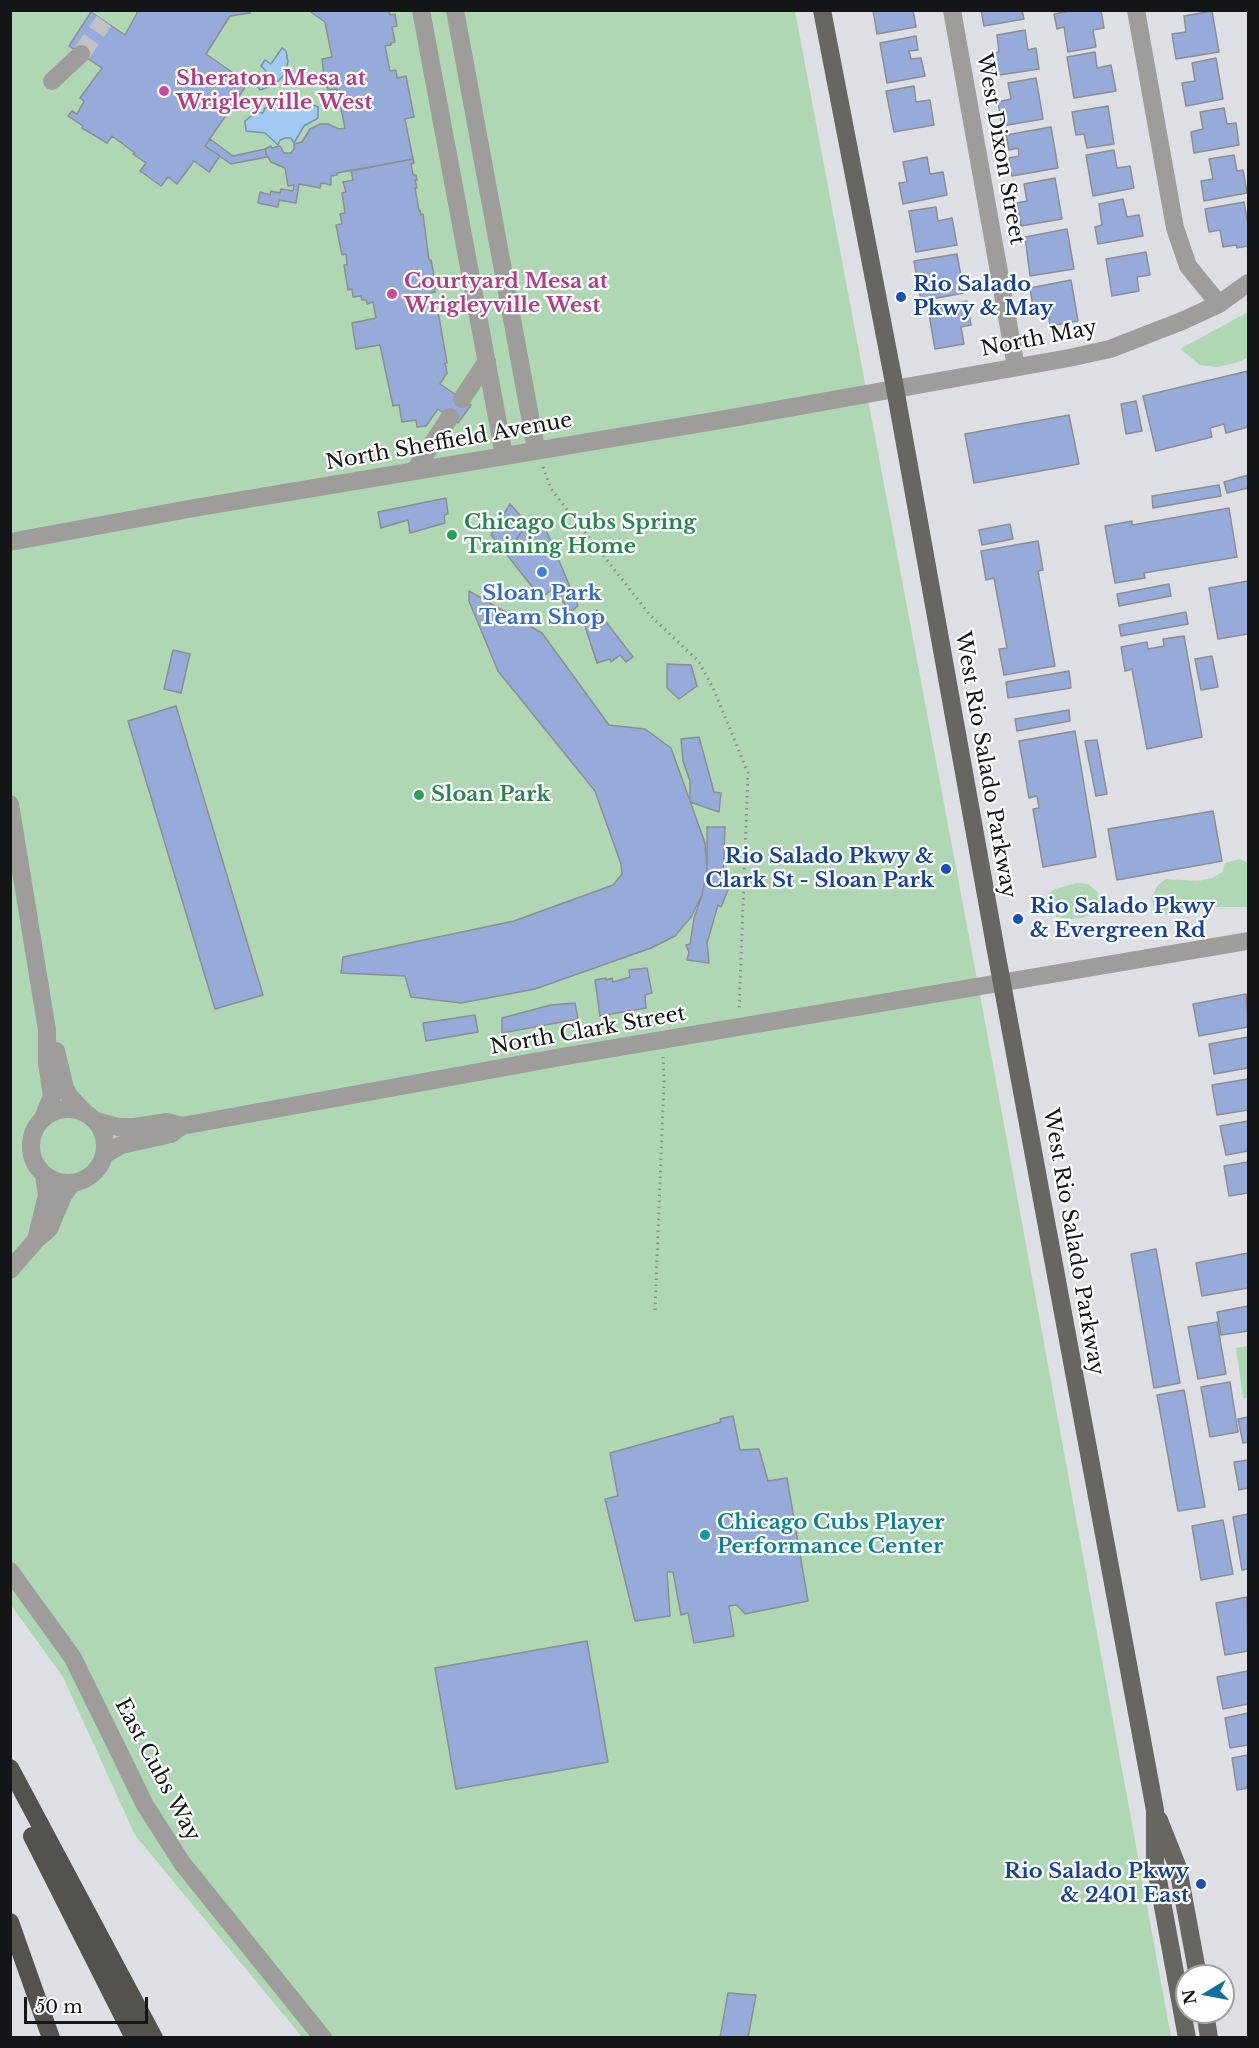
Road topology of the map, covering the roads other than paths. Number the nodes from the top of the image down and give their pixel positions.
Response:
1 (421, 10) edge
2 (455, 10) edge
3 (822, 10) edge
4 (952, 10) edge
5 (1136, 10) edge
6 (81, 54) tunnel mouth
7 (52, 81) dead end
8 (483, 161) junction
9 (450, 167) junction
10 (1248, 283) edge
11 (1219, 303) junction
12 (487, 361) junction
13 (1016, 367) junction
14 (895, 388) junction
15 (462, 399) dead end
16 (450, 417) dead end
17 (536, 449) junction
18 (504, 455) junction
19 (415, 470) junction
20 (10, 542) edge
21 (10, 804) edge
22 (1248, 941) edge
23 (1002, 982) junction
24 (47, 1030) junction
25 (90, 1117) junction
26 (43, 1118) junction
27 (182, 1126) junction
28 (104, 1155) junction
29 (44, 1175) junction
30 (72, 1183) junction
31 (36, 1240) junction
32 (10, 1270) edge
33 (10, 1571) edge
34 (10, 1768) edge
35 (10, 1794) edge
36 (1155, 1810) junction
37 (10, 1922) edge
38 (1196, 1964) edge
39 (51, 2037) edge
40 (134, 2037) edge
41 (154, 2037) edge
42 (323, 2037) edge
43 (1186, 2037) edge

1 - 9 street
2 - 8 street
3 - 14 main road, West Rio Salado Parkway
4 - 13 street, West Dixon Street
5 - 11 street
6 - 7 street
8 - 9 street
8 - 17 street
9 - 12 street
10 - 11 street, North May
11 - 13 street, North May
12 - 15 street
12 - 18 street
13 - 14 street, North May
14 - 17 street, North Sheffield Avenue
14 - 23 main road, West Rio Salado Parkway
16 - 19 street
17 - 18 street, North Sheffield Avenue
18 - 19 street, North Sheffield Avenue
19 - 20 street, North Sheffield Avenue
21 - 24 street
22 - 23 street, North Clark Street
23 - 27 street, North Clark Street
23 - 36 main road, West Rio Salado Parkway
24 - 25 street
24 - 26 street
25 - 26 street
25 - 27 street, North Clark Street
25 - 28 street
26 - 29 street
27 - 28 street, North Clark Street
28 - 30 street
29 - 30 street
29 - 31 street
30 - 31 street
31 - 32 street
33 - 42 street, East Cubs Way
34 - 41 highway
35 - 40 highway
36 - 38 main road
36 - 43 main road
37 - 39 highway

